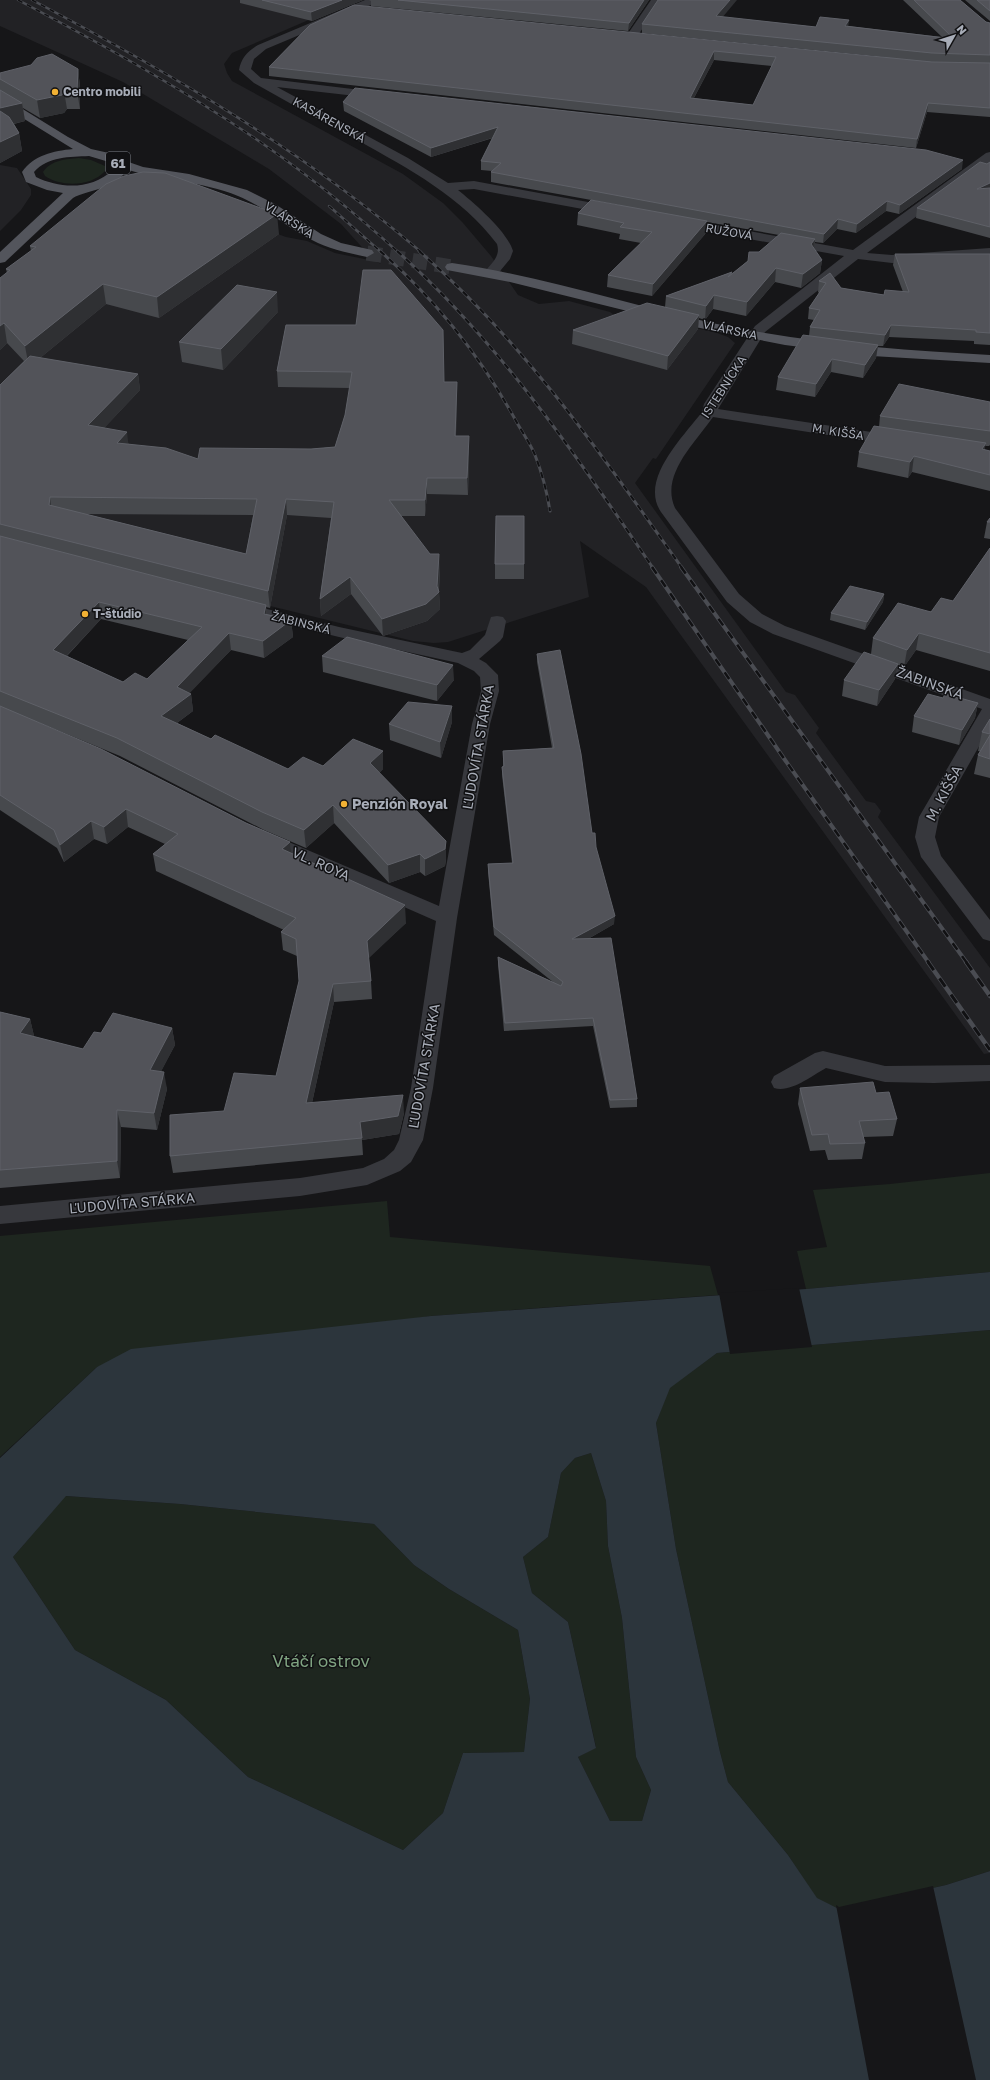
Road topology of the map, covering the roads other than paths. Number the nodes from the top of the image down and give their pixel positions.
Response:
1 (374, 0) edge
2 (656, 0) edge
3 (354, 8) junction
4 (379, 11) edge
5 (649, 37) edge
6 (258, 81) junction
7 (397, 96) edge
8 (0, 99) edge
9 (0, 110) edge
10 (89, 152) junction
11 (963, 159) edge
12 (986, 159) edge
13 (42, 160) junction
14 (116, 162) junction
15 (211, 184) junction
16 (42, 186) junction
17 (94, 186) junction
18 (446, 187) junction
19 (78, 189) junction
20 (630, 214) edge
21 (661, 220) edge
22 (0, 245) edge
23 (990, 252) edge
24 (367, 254) tunnel mouth
25 (856, 256) junction
26 (0, 259) edge
27 (452, 267) tunnel mouth
28 (491, 273) junction
29 (757, 336) junction
30 (990, 358) edge
31 (709, 412) junction
32 (915, 443) edge
33 (221, 602) edge
34 (497, 622) dead end
35 (779, 630) joint
36 (464, 659) junction
37 (990, 705) edge
38 (990, 711) edge
39 (250, 832) edge
40 (447, 918) junction
41 (990, 934) edge
42 (990, 1073) edge
43 (782, 1082) dead end
44 (0, 1214) edge

1 - 3 street, KASÁRENSKÁ
2 - 5 street
3 - 4 street
3 - 6 street, KASÁRENSKÁ
6 - 7 street
6 - 18 street, KASÁRENSKÁ
8 - 10 main road, 61
9 - 13 main road
10 - 13 main road, 61
10 - 14 main road, 61
11 - 12 street
12 - 25 street, ISTEBNÍCKA
13 - 16 main road, 61
14 - 15 main road, VLÁRSKA
14 - 17 main road, 61
15 - 17 main road, VLÁRSKA
15 - 24 main road, VLÁRSKA
16 - 19 main road, 61
16 - 22 main road
17 - 19 main road, 61
18 - 20 street
18 - 28 street, KASÁRENSKÁ
19 - 26 main road, 61
21 - 25 street, RUŽOVÁ
23 - 25 street, RUŽOVÁ
25 - 29 street, ISTEBNÍCKA
27 - 28 main road, VLÁRSKA
28 - 29 main road, VLÁRSKA
29 - 30 main road, VLÁRSKA
29 - 31 street, ISTEBNÍCKA
31 - 32 street, M. KIŠŠA
31 - 35 street, ISTEBNÍCKA
33 - 36 street, ŽABINSKÁ
34 - 36 street
35 - 37 street, ŽABINSKÁ
36 - 40 street, ĽUDOVÍTA STÁRKA
38 - 41 street, M. KIŠŠA
39 - 40 street, VL. ROYA
40 - 44 street, ĽUDOVÍTA STÁRKA
42 - 43 street

